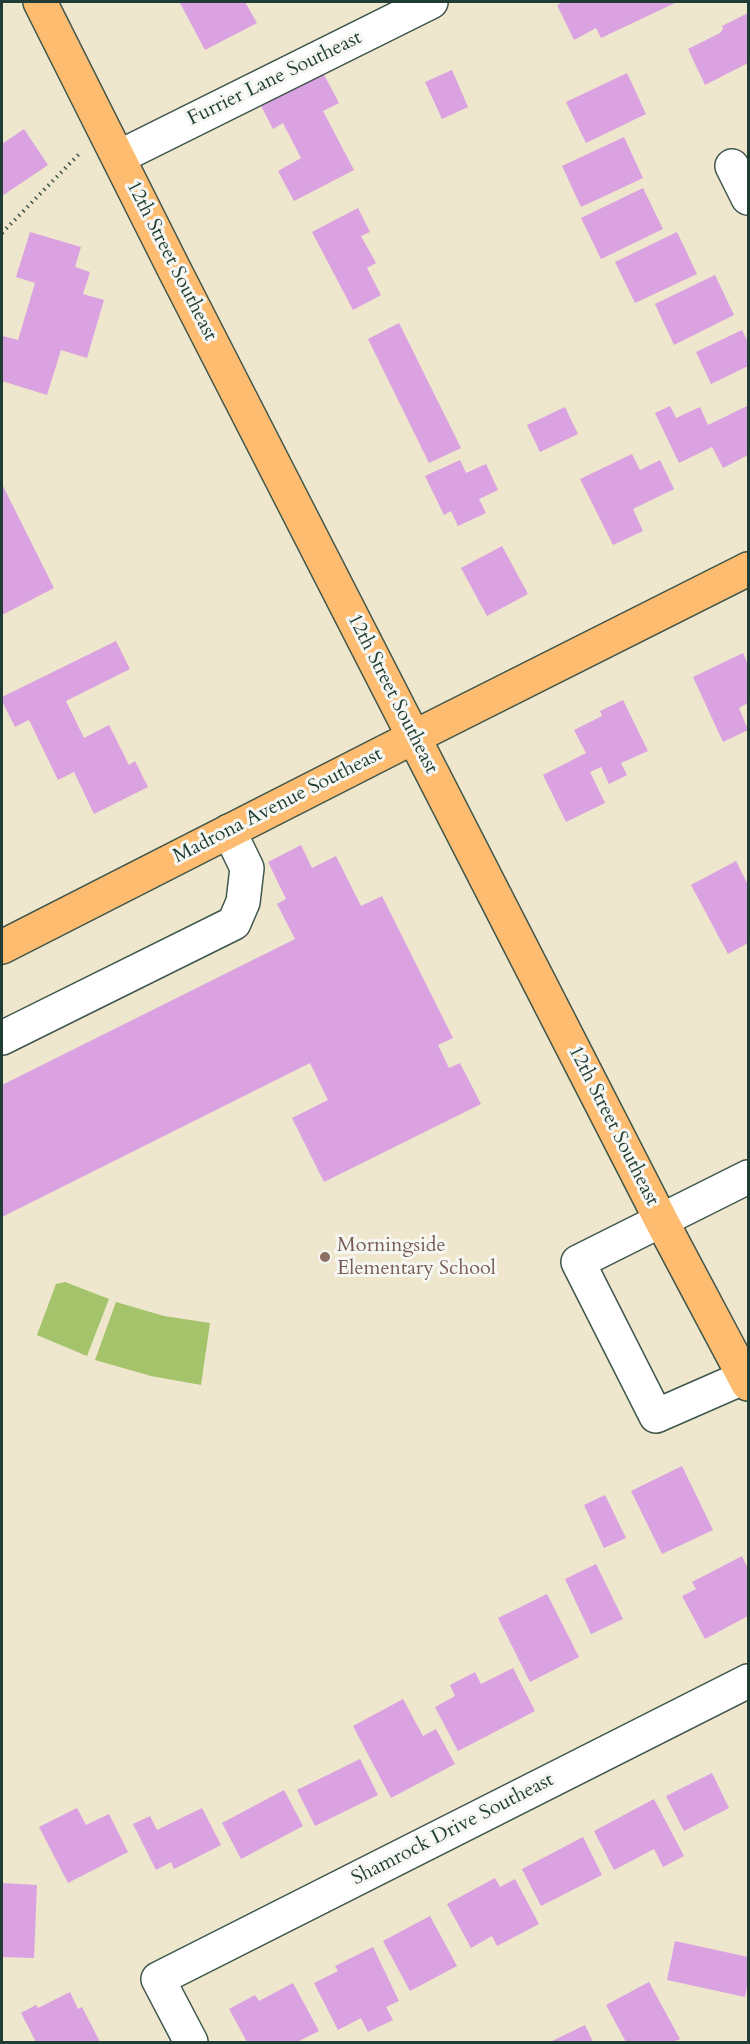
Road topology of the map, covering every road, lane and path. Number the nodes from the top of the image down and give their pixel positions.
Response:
1 (40, 2) edge
2 (431, 2) edge
3 (105, 128) junction
4 (119, 157) junction
5 (2, 233) edge
6 (748, 569) edge
7 (414, 736) junction
8 (229, 831) junction
9 (2, 947) edge
10 (2, 1038) edge
11 (748, 1178) edge
12 (662, 1222) junction
13 (747, 1380) edge
14 (748, 1681) edge
15 (191, 2043) edge

1 - 3 main road, 12th Street Southeast
2 - 4 street, Furrier Lane Southeast
3 - 4 main road, 12th Street Southeast
3 - 5 path
4 - 7 main road, 12th Street Southeast
6 - 7 main road, Madrona Avenue Southeast
7 - 8 main road, Madrona Avenue Southeast
7 - 12 main road, 12th Street Southeast
8 - 9 main road, Madrona Avenue Southeast
8 - 10 street
11 - 12 street
12 - 13 main road, 12th Street Southeast
12 - 13 street
14 - 15 street, Shamrock Drive Southeast

